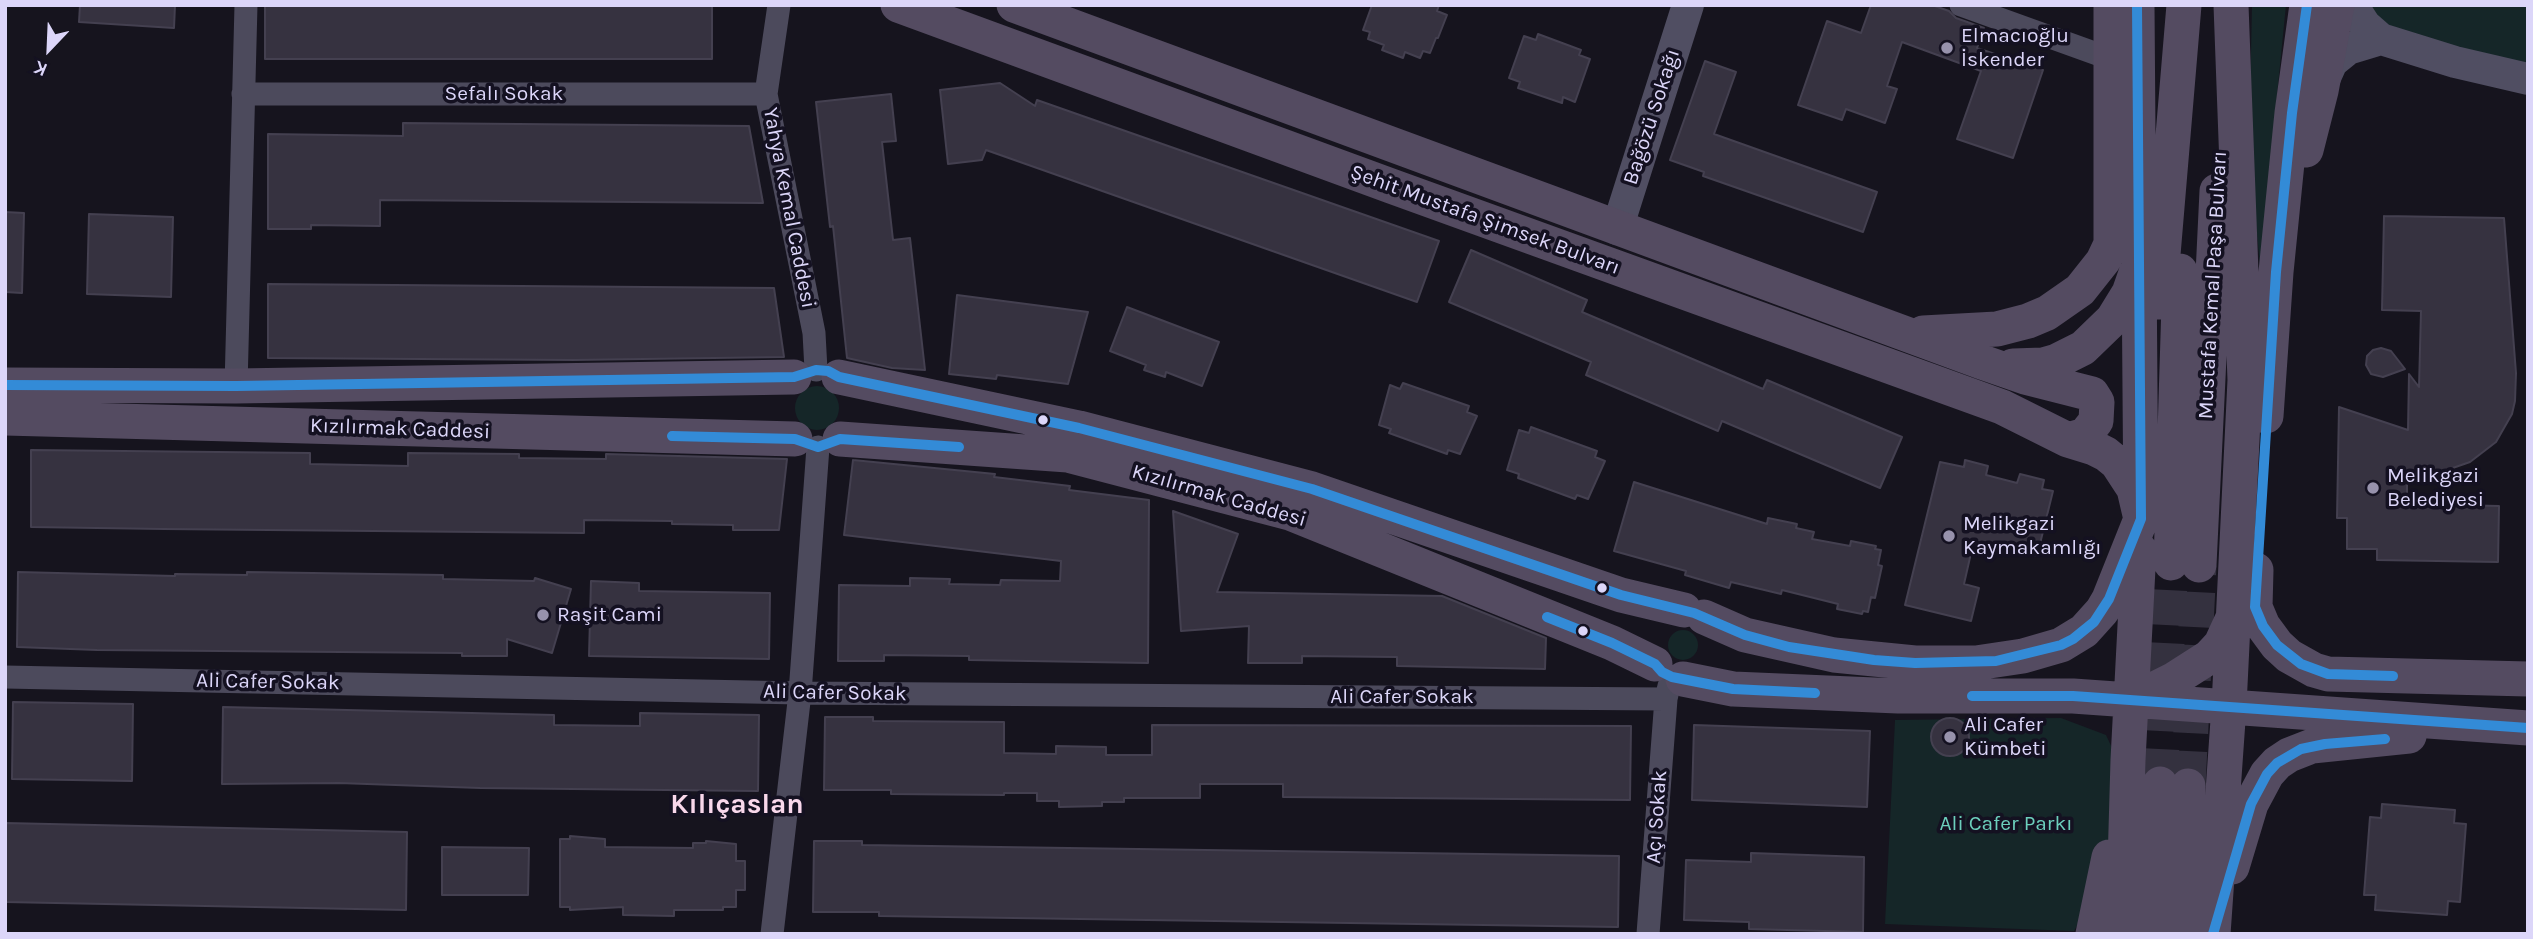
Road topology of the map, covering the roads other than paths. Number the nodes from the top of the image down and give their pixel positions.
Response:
1 (246, 5) edge
2 (779, 5) edge
3 (898, 5) edge
4 (1014, 5) edge
5 (1688, 5) edge
6 (1961, 5) edge
7 (2111, 5) edge
8 (2137, 5) edge
9 (2186, 5) edge
10 (2229, 5) edge
11 (2307, 5) edge
12 (2337, 5) edge
13 (2352, 5) edge
14 (2381, 39) junction
15 (2111, 59) junction
16 (2528, 79) edge
17 (2323, 82) junction
18 (243, 94) junction
19 (766, 94) junction
20 (1617, 229) junction
21 (2277, 260) junction
22 (2139, 262) junction
23 (1897, 331) junction
24 (1982, 362) junction
25 (817, 374) junction
26 (2245, 380) junction
27 (5, 385) edge
28 (236, 386) junction
29 (5, 418) edge
30 (2068, 440) junction
31 (817, 442) junction
32 (2141, 519) junction
33 (1694, 614) junction
34 (2233, 615) junction
35 (5, 677) edge
36 (2528, 679) edge
37 (1669, 680) junction
38 (800, 693) junction
39 (2132, 700) junction
40 (2229, 706) junction
41 (2514, 727) edge
42 (2128, 760) junction
43 (2206, 933) edge
44 (772, 934) edge
45 (1648, 934) edge
46 (2093, 934) edge
47 (2123, 934) edge
48 (2152, 934) edge

1 - 18 street
2 - 19 street, Yahya Kemal Caddesi
3 - 30 main road, Şehit Mustafa Şimsek Bulvarı
4 - 20 main road, Şehit Mustafa Şimsek Bulvarı
5 - 20 street, Bağözü Sokağı
6 - 15 street
7 - 15 main road
8 - 22 main road
9 - 10 main road, Mustafa Kemal Paşa Bulvarı
9 - 32 main road
10 - 26 main road
11 - 21 main road
12 - 17 main road
13 - 14 street
14 - 16 street
14 - 17 street
15 - 23 main road
17 - 21 main road
18 - 19 street, Sefalı Sokak
18 - 28 street
19 - 25 street, Yahya Kemal Caddesi
20 - 23 main road, Şehit Mustafa Şimsek Bulvarı
21 - 26 main road
21 - 36 main road
22 - 24 main road
22 - 32 main road
23 - 24 main road, Şehit Mustafa Şimsek Bulvarı
24 - 30 main road
25 - 28 main road, Kızılırmak Caddesi
25 - 31 main road
25 - 31 main road
25 - 33 main road, Kızılırmak Caddesi
26 - 34 main road
27 - 28 main road, Kızılırmak Caddesi
29 - 31 main road, Kızılırmak Caddesi
30 - 32 main road, Şehit Mustafa Şimsek Bulvarı
31 - 37 main road, Kızılırmak Caddesi
31 - 38 street
32 - 33 main road, Kızılırmak Caddesi
32 - 39 main road
33 - 37 main road
33 - 37 main road
34 - 39 main road
34 - 40 main road
35 - 38 street, Ali Cafer Sokak
37 - 38 street, Ali Cafer Sokak
37 - 39 main road, Kızılırmak Caddesi
37 - 45 street, Açı Sokak
38 - 44 street
39 - 40 main road, Kızılırmak Caddesi
39 - 42 main road
40 - 41 main road, Kızılırmak Caddesi
40 - 43 main road
41 - 43 main road
42 - 46 main road
42 - 47 main road
43 - 48 main road

